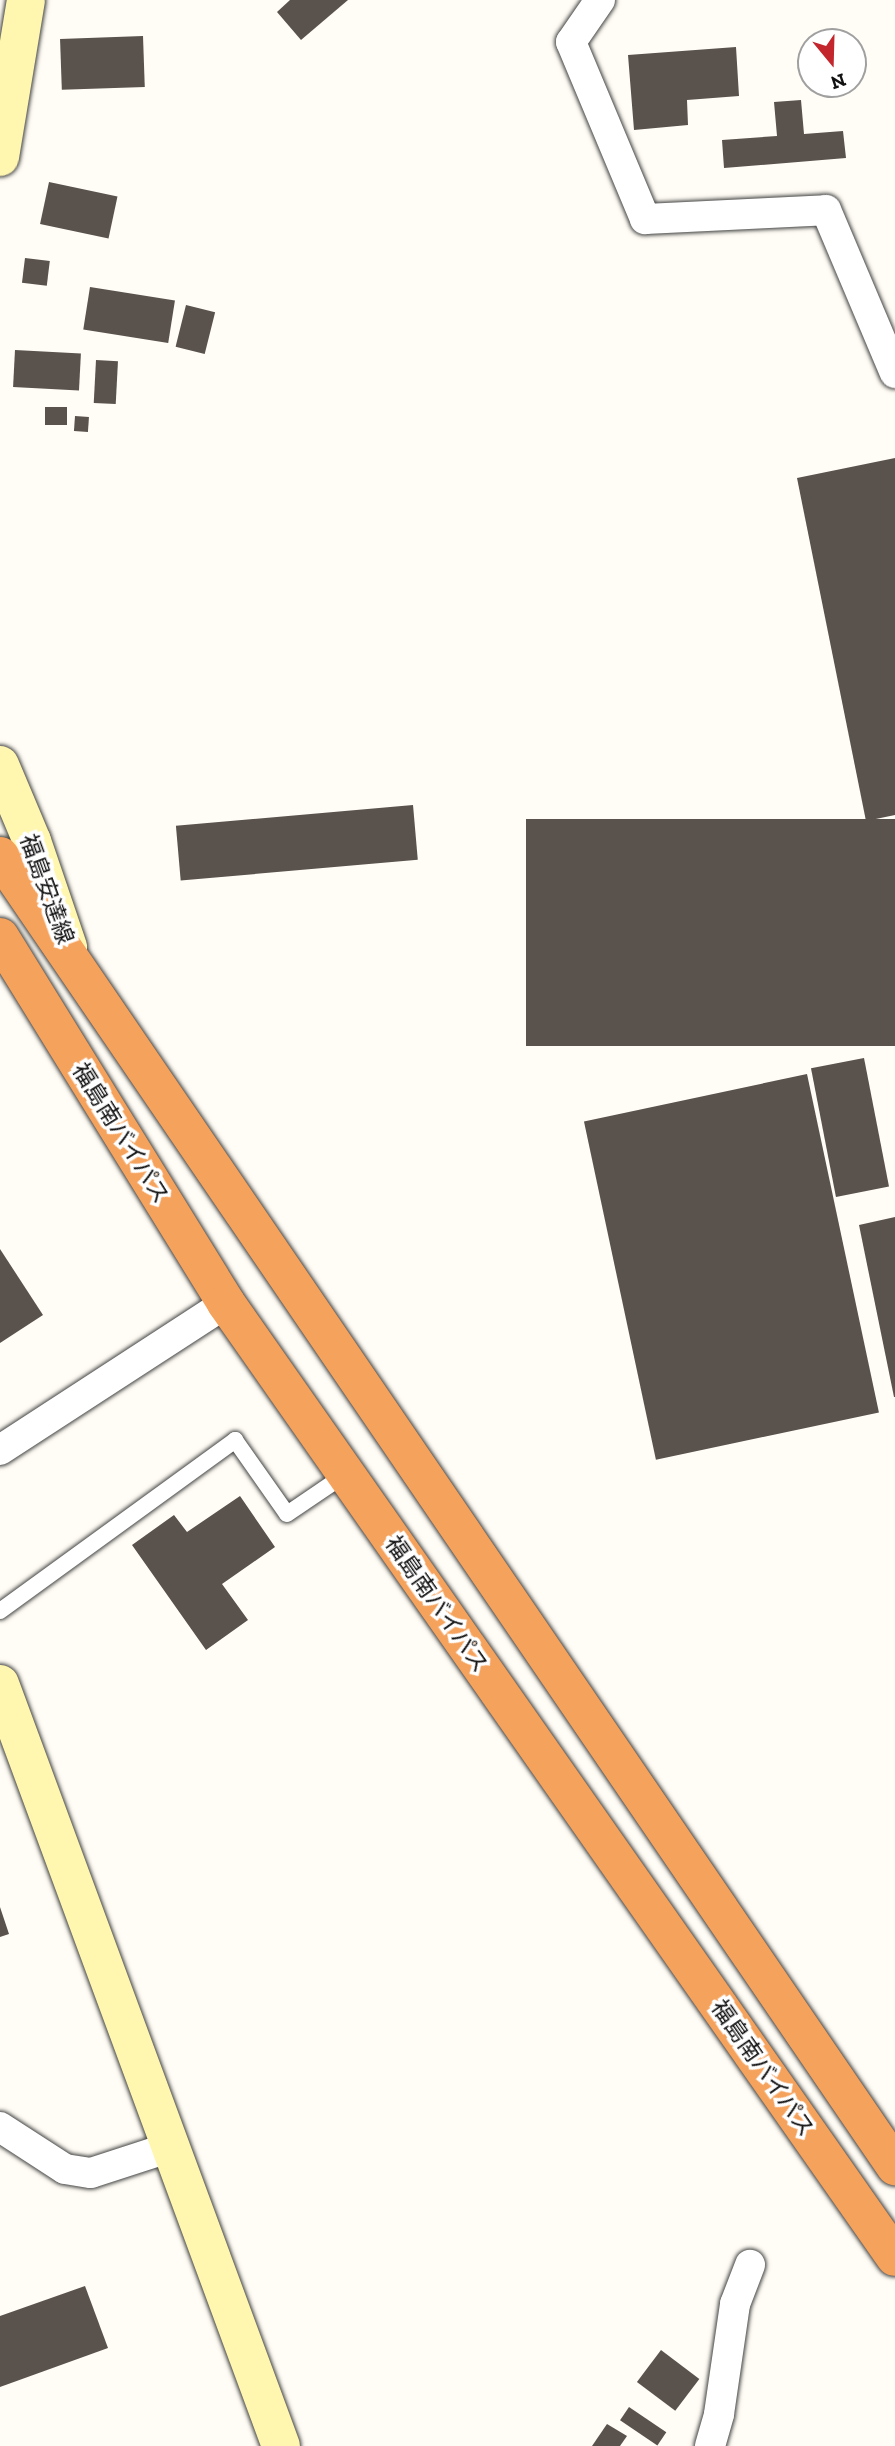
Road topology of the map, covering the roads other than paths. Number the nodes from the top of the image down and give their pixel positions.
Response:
1 (26, 0) edge
2 (600, 0) edge
3 (0, 157) edge
4 (895, 373) edge
5 (0, 765) edge
6 (0, 856) edge
7 (0, 937) edge
8 (78, 974) junction
9 (226, 1303) junction
10 (0, 1450) edge
11 (346, 1474) junction
12 (0, 1611) edge
13 (0, 1684) edge
14 (0, 2127) edge
15 (171, 2147) junction
16 (895, 2166) edge
17 (895, 2257) edge
18 (750, 2265) dead end
19 (281, 2446) edge
20 (710, 2446) edge

1 - 3 street
2 - 4 street
5 - 8 street, 福島安達線
6 - 8 highway
7 - 9 highway, 福島南バイパス
8 - 16 highway
9 - 10 street
9 - 11 highway, 福島南バイパス
11 - 12 lane
11 - 17 highway, 福島南バイパス
13 - 15 street
14 - 15 street
15 - 19 street
18 - 20 street

